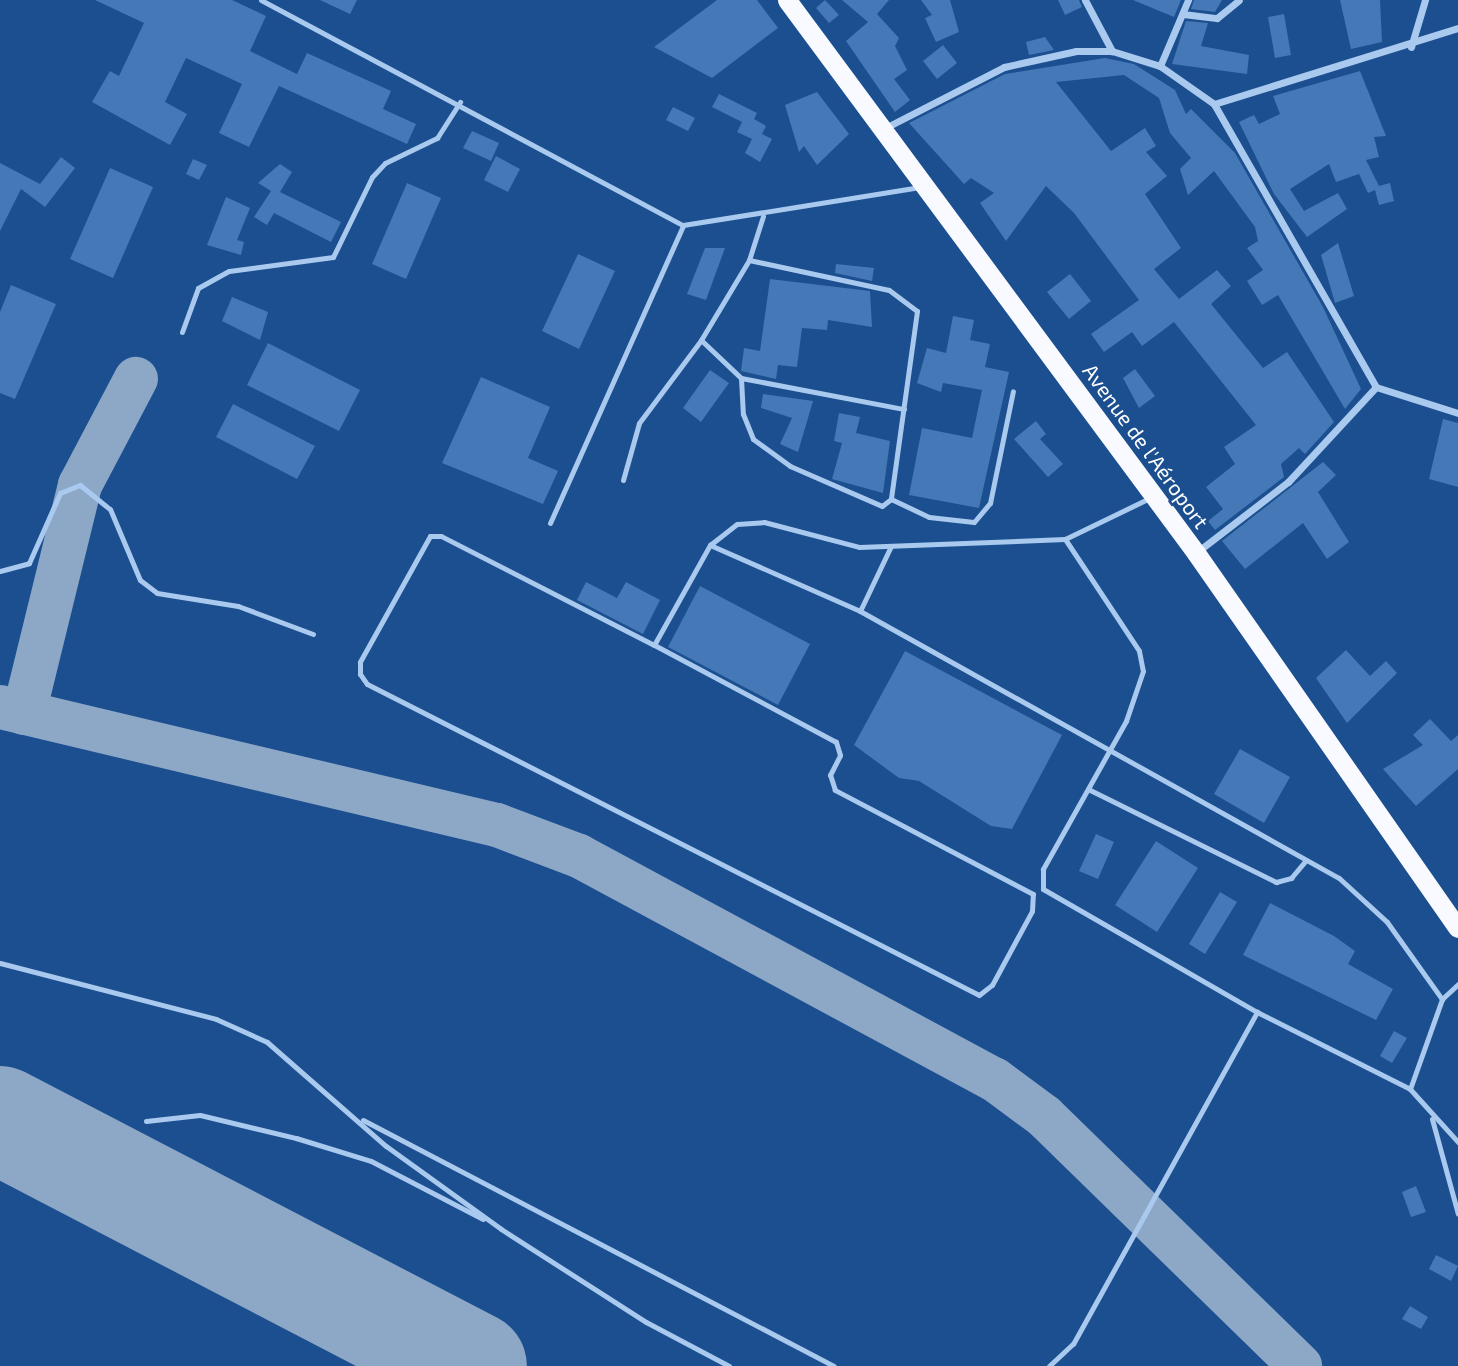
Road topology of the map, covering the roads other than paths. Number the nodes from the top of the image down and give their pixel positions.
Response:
1 (261, 0) edge
2 (788, 0) edge
3 (1085, 0) edge
4 (1188, 0) edge
5 (1239, 0) edge
6 (1425, 0) edge
7 (1183, 14) junction
8 (1458, 29) edge
9 (1411, 47) junction
10 (1112, 51) junction
11 (1160, 66) junction
12 (460, 102) junction
13 (1214, 104) junction
14 (885, 128) junction
15 (929, 185) junction
16 (763, 216) junction
17 (684, 225) junction
18 (750, 260) junction
19 (182, 331) dead end
20 (701, 340) junction
21 (741, 378) junction
22 (1376, 387) junction
23 (1013, 391) dead end
24 (904, 409) junction
25 (1458, 413) edge
26 (623, 480) dead end
27 (1153, 496) junction
28 (891, 499) junction
29 (551, 523) dead end
30 (1065, 539) junction
31 (710, 545) junction
32 (891, 546) junction
33 (1196, 553) junction
34 (0, 571) edge
35 (860, 611) junction
36 (313, 634) dead end
37 (654, 645) junction
38 (1107, 752) junction
39 (1090, 790) junction
40 (1306, 860) junction
41 (1458, 928) edge
42 (0, 963) edge
43 (1458, 984) edge
44 (1442, 999) junction
45 (1257, 1013) junction
46 (1410, 1089) junction
47 (357, 1117) junction
48 (1432, 1119) junction
49 (146, 1121) dead end
50 (1458, 1142) edge
51 (1458, 1214) edge
52 (501, 1229) junction
53 (729, 1366) edge
54 (834, 1366) edge
55 (1049, 1366) edge

1 - 12 lane
2 - 14 highway, Avenue de l'Aéroport
3 - 10 street
4 - 7 street
5 - 7 street
6 - 9 street
7 - 11 street
8 - 9 street
9 - 13 street
10 - 11 street
10 - 14 street
11 - 13 street
12 - 17 lane
12 - 19 lane
13 - 22 street
14 - 15 highway, Avenue de l'Aéroport
15 - 16 lane
15 - 27 highway, Avenue de l'Aéroport
16 - 17 lane
16 - 18 lane
17 - 29 lane
18 - 20 lane
18 - 24 lane
20 - 21 lane
20 - 26 lane
21 - 24 lane
21 - 28 lane
22 - 25 street
22 - 33 street
23 - 28 lane
24 - 28 lane
27 - 30 lane
27 - 33 highway, Avenue de l'Aéroport
30 - 32 lane
30 - 38 lane
31 - 32 lane
31 - 35 lane
31 - 37 lane
32 - 35 lane
33 - 41 highway, Avenue de l'Aéroport
34 - 36 lane
35 - 38 lane
37 - 37 lane
38 - 39 lane
38 - 40 lane
39 - 40 lane
39 - 45 lane
40 - 44 lane
42 - 47 lane
43 - 44 lane
44 - 46 lane
45 - 46 lane
45 - 55 lane
46 - 48 lane
47 - 52 lane
47 - 54 lane
48 - 50 lane
48 - 51 lane
49 - 52 lane
52 - 53 lane

